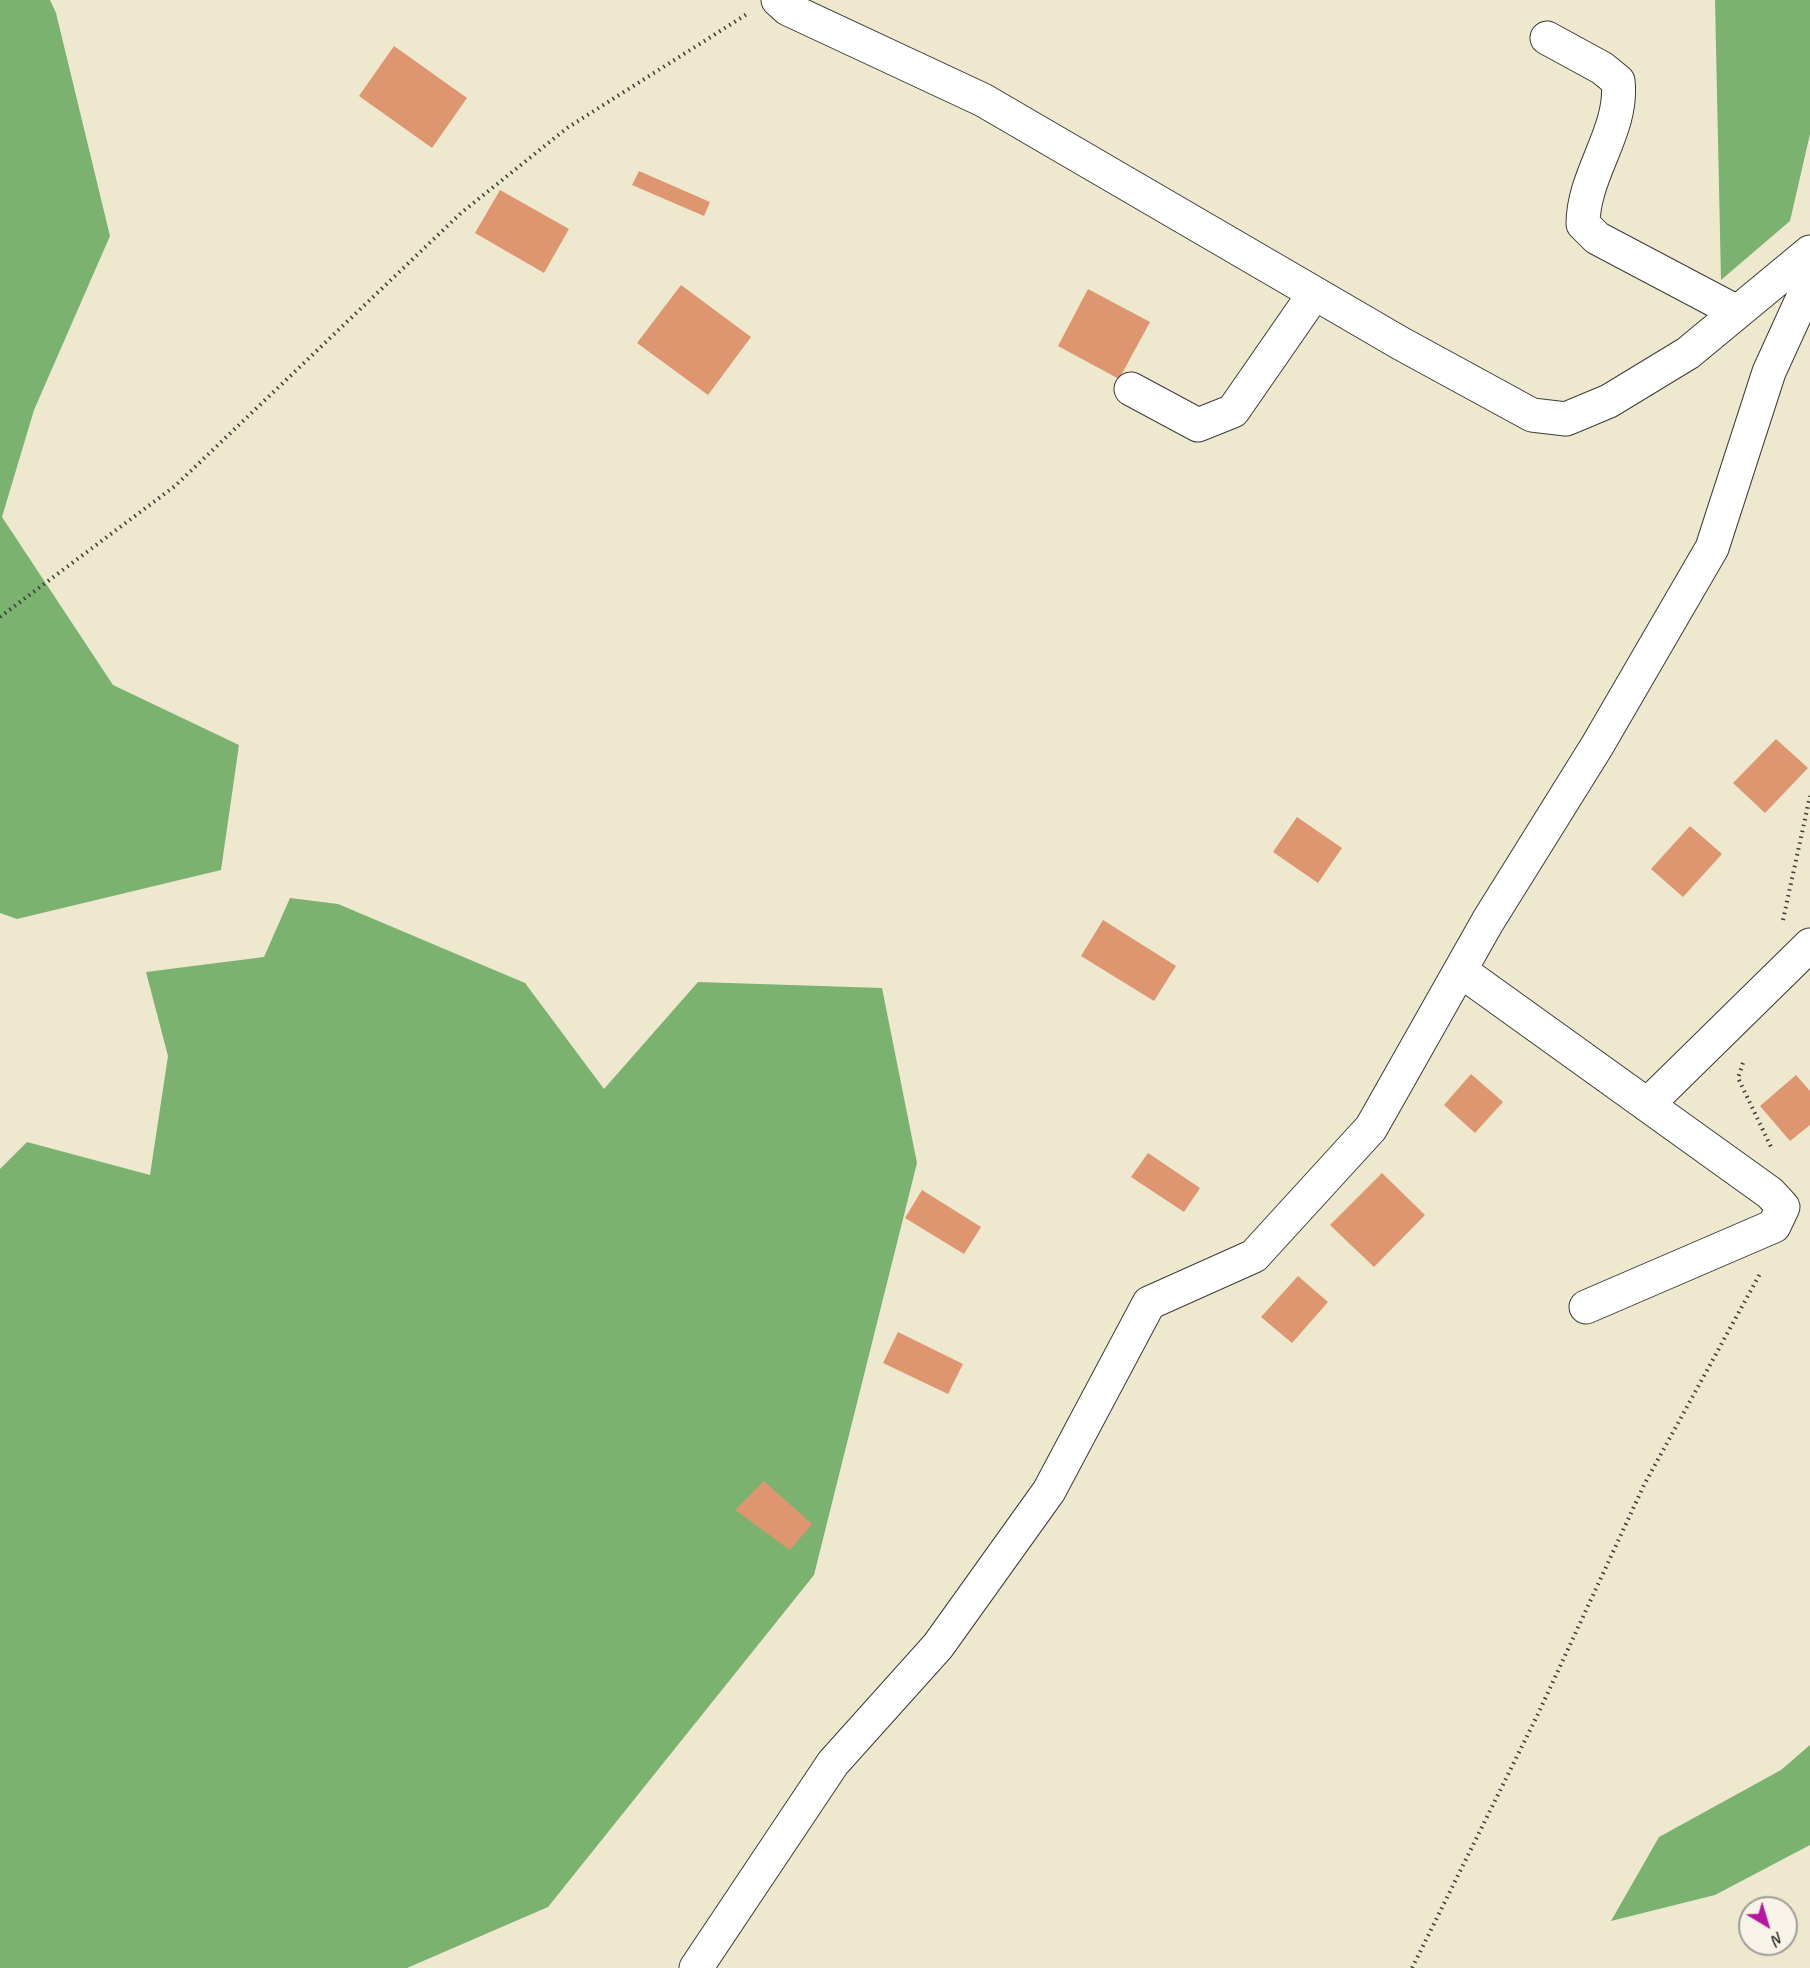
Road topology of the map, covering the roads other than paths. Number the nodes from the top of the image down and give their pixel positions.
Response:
1 (766, 5) edge
2 (1547, 38) dead end
3 (1810, 252) edge
4 (1810, 282) edge
5 (1314, 294) junction
6 (1737, 312) junction
7 (1131, 389) dead end
8 (1810, 945) edge
9 (1461, 971) junction
10 (1647, 1105) junction
11 (1586, 1307) dead end
12 (696, 1968) edge

1 - 5 street
2 - 6 street
3 - 6 street
4 - 9 street
5 - 6 street
5 - 7 street
8 - 10 street
9 - 10 street
9 - 12 street
10 - 11 street

